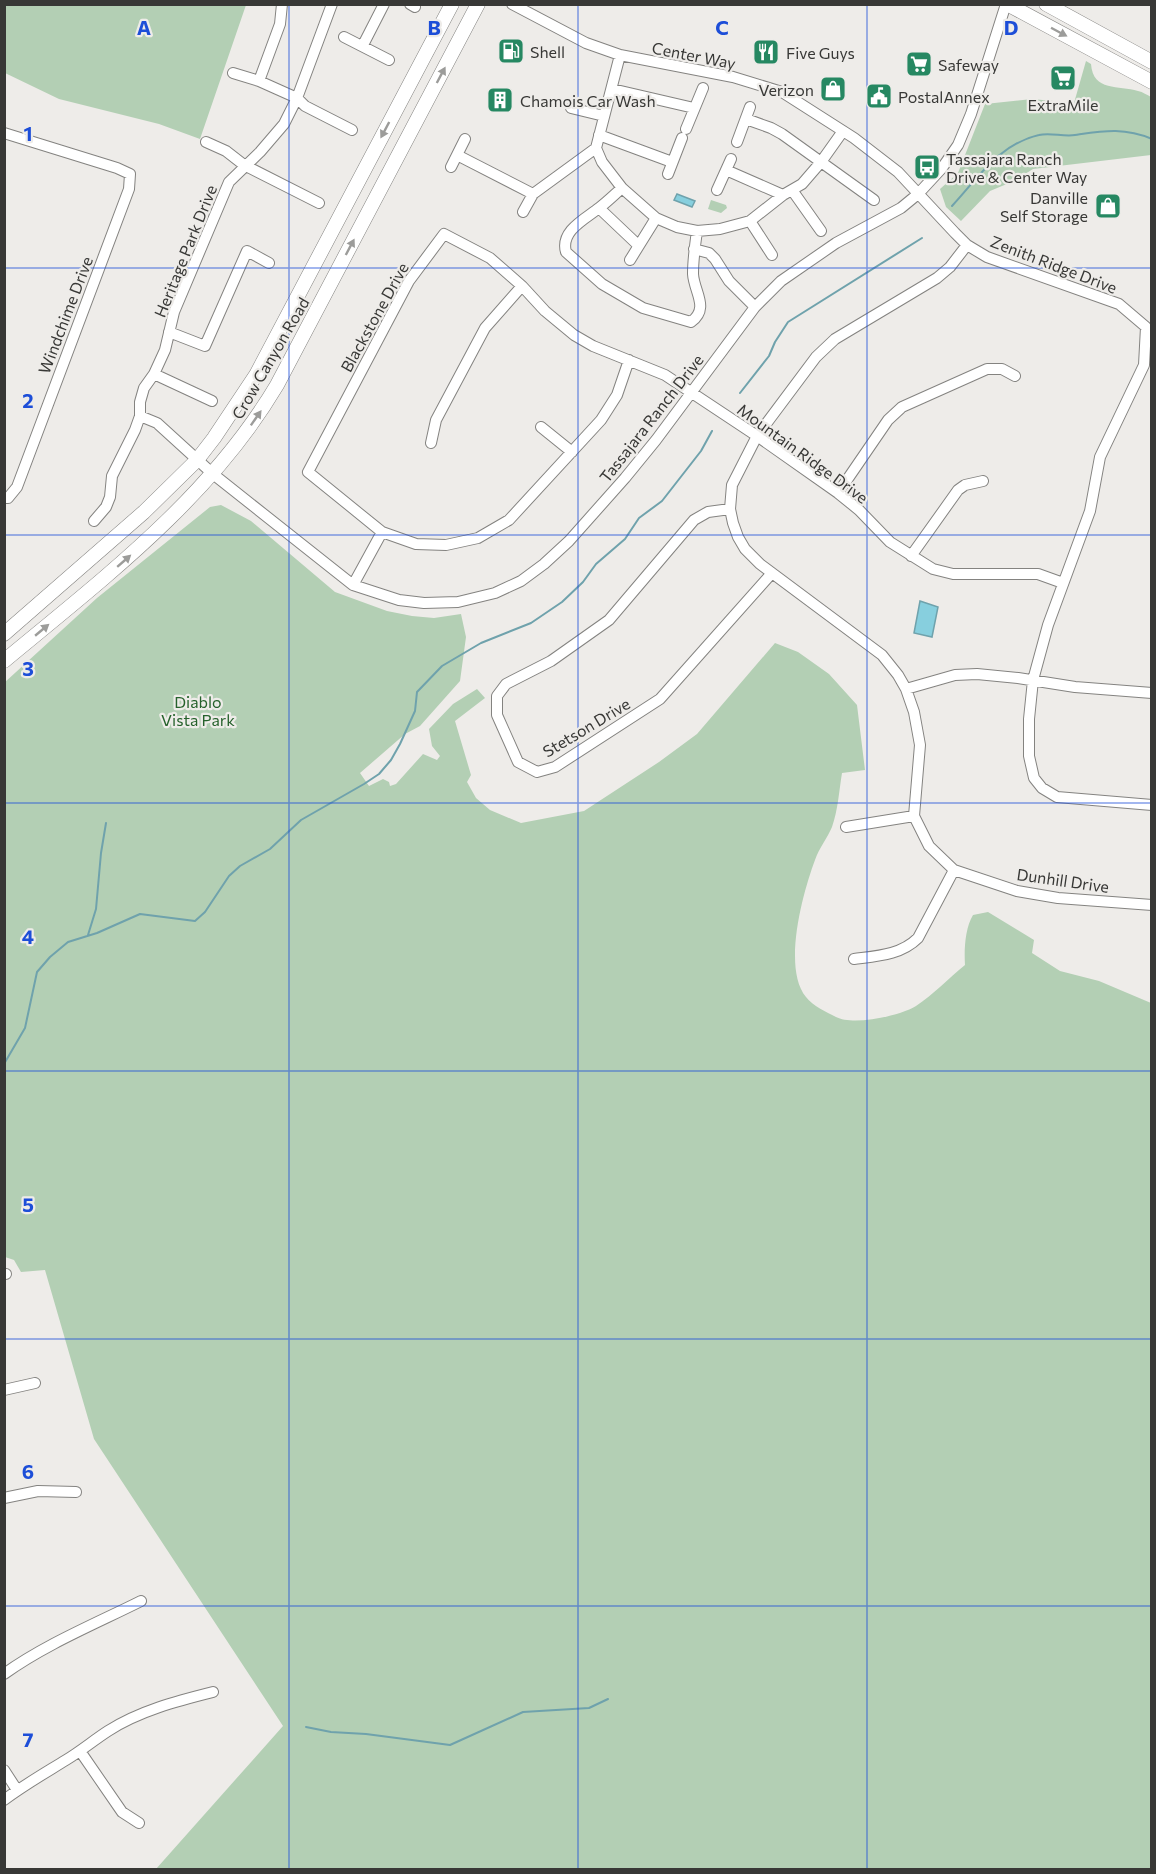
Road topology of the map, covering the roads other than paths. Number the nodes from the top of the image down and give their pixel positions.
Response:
1 (282, 4) edge
2 (332, 4) edge
3 (384, 4) edge
4 (452, 4) edge
5 (478, 4) edge
6 (512, 4) edge
7 (1006, 4) edge
8 (1046, 4) edge
9 (344, 37) dead end
10 (363, 45) junction
11 (620, 55) junction
12 (389, 60) dead end
13 (1152, 62) edge
14 (233, 73) dead end
15 (259, 81) junction
16 (1152, 82) edge
17 (703, 88) dead end
18 (612, 89) junction
19 (297, 98) junction
20 (750, 107) dead end
21 (571, 108) dead end
22 (694, 108) junction
23 (604, 116) junction
24 (746, 120) junction
25 (352, 130) dead end
26 (843, 131) junction
27 (4, 133) edge
28 (599, 135) junction
29 (465, 139) dead end
30 (206, 142) dead end
31 (737, 142) dead end
32 (596, 148) junction
33 (457, 155) junction
34 (731, 159) dead end
35 (672, 162) junction
36 (821, 162) junction
37 (244, 165) junction
38 (450, 167) dead end
39 (726, 170) junction
40 (668, 174) dead end
41 (622, 188) junction
42 (717, 190) dead end
43 (788, 193) junction
44 (533, 194) junction
45 (918, 194) junction
46 (874, 200) dead end
47 (319, 203) dead end
48 (599, 207) junction
49 (523, 212) dead end
50 (656, 218) junction
51 (750, 220) junction
52 (697, 231) junction
53 (821, 231) dead end
54 (638, 245) junction
55 (967, 245) junction
56 (694, 249) junction
57 (772, 255) dead end
58 (630, 260) dead end
59 (269, 263) dead end
60 (522, 286) junction
61 (755, 308) junction
62 (169, 332) junction
63 (629, 360) junction
64 (154, 374) junction
65 (1015, 375) dead end
66 (691, 393) junction
67 (212, 401) dead end
68 (140, 416) junction
69 (541, 427) dead end
70 (757, 436) junction
71 (431, 443) dead end
72 (572, 452) junction
73 (197, 460) junction
74 (213, 474) junction
75 (983, 481) dead end
76 (838, 493) junction
77 (6, 498) edge
78 (730, 509) junction
79 (94, 521) dead end
80 (382, 532) junction
81 (911, 556) junction
82 (772, 573) junction
83 (1063, 583) junction
84 (353, 585) junction
85 (4, 634) edge
86 (4, 661) edge
87 (1033, 680) junction
88 (906, 689) junction
89 (1152, 693) edge
90 (1152, 806) edge
91 (914, 816) junction
92 (846, 827) dead end
93 (954, 870) junction
94 (1152, 905) edge
95 (854, 959) dead end
96 (35, 1383) dead end
97 (4, 1390) edge
98 (76, 1492) dead end
99 (4, 1498) edge
100 (141, 1601) dead end
101 (4, 1674) edge
102 (213, 1692) dead end
103 (80, 1751) junction
104 (4, 1770) edge
105 (17, 1790) junction
106 (4, 1800) edge
107 (139, 1823) dead end

1 - 15 street
2 - 19 street, Heritage Park Drive
3 - 10 street
4 -> 73 main road, Crow Canyon Road
74 -> 5 main road, Crow Canyon Road
6 - 11 street, Center Way
7 -> 16 main road
7 - 45 street, Tassajara Ranch Drive
8 - 13 main road
9 - 10 street
10 - 12 street
11 - 18 street
11 - 26 street, Center Way
14 - 15 street
15 - 19 street
17 - 22 street
18 - 22 street
18 - 23 street
19 - 25 street
19 - 37 street, Heritage Park Drive
20 - 24 street
21 - 23 street
22 - 35 street
23 - 28 street
24 - 31 street
24 - 36 street
26 - 36 street
26 - 45 street, Center Way
27 - 77 street, Windchime Drive
28 - 32 street
28 - 35 street
29 - 33 street
30 - 37 street
32 - 41 street
32 - 44 street
33 - 38 street
33 - 44 street
34 - 39 street
35 - 40 street
36 - 43 street
36 - 46 street
37 - 47 street
37 - 62 street, Heritage Park Drive
39 - 42 street
39 - 43 street
41 - 48 street
41 - 50 street
43 - 51 street
43 - 53 street
44 - 49 street
45 - 55 street, Zenith Ridge Drive
45 - 61 street, Tassajara Ranch Drive
48 - 54 street
48 - 56 street
50 - 52 street
50 - 54 street
51 - 52 street
51 - 57 street
52 - 56 street
54 - 58 street
55 - 70 street, Dunhill Drive
55 - 83 street, Zenith Ridge Drive
56 - 61 street
59 - 62 street
60 - 63 street, Blackstone Drive
60 - 71 street
60 - 80 street, Blackstone Drive
61 - 66 street, Tassajara Ranch Drive
62 - 64 street, Heritage Park Drive
63 - 66 street, Blackstone Drive
63 - 72 street, Blackstone Drive
64 - 67 street
64 - 68 street, Heritage Park Drive
65 - 76 street
66 - 70 street, Mountain Ridge Drive
66 - 84 street, Tassajara Ranch Drive
68 - 73 street, Tassajara Ranch Drive
68 - 79 street, Heritage Park Drive
69 - 72 street
70 - 76 street, Mountain Ridge Drive
70 - 78 street, Dunhill Drive
72 - 80 street, Blackstone Drive
73 - 74 street, Tassajara Ranch Drive
73 - 85 main road, Crow Canyon Road
74 - 84 street, Tassajara Ranch Drive
86 -> 74 main road, Crow Canyon Road
75 - 81 street
76 - 81 street, Mountain Ridge Drive
78 - 82 street, Dunhill Drive
78 - 82 street, Stetson Drive
80 - 84 street
81 - 83 street, Mountain Ridge Drive
82 - 88 street, Dunhill Drive
83 - 87 street, Zenith Ridge Drive
87 - 88 street
87 - 89 street
87 - 90 street, Zenith Ridge Drive
88 - 91 street, Dunhill Drive
91 - 92 street
91 - 93 street, Dunhill Drive
93 - 94 street, Dunhill Drive
93 - 95 street
96 - 97 street
98 - 99 street
100 - 101 street
102 - 103 street
103 - 105 street
103 - 107 street
104 - 105 street
105 - 106 street

